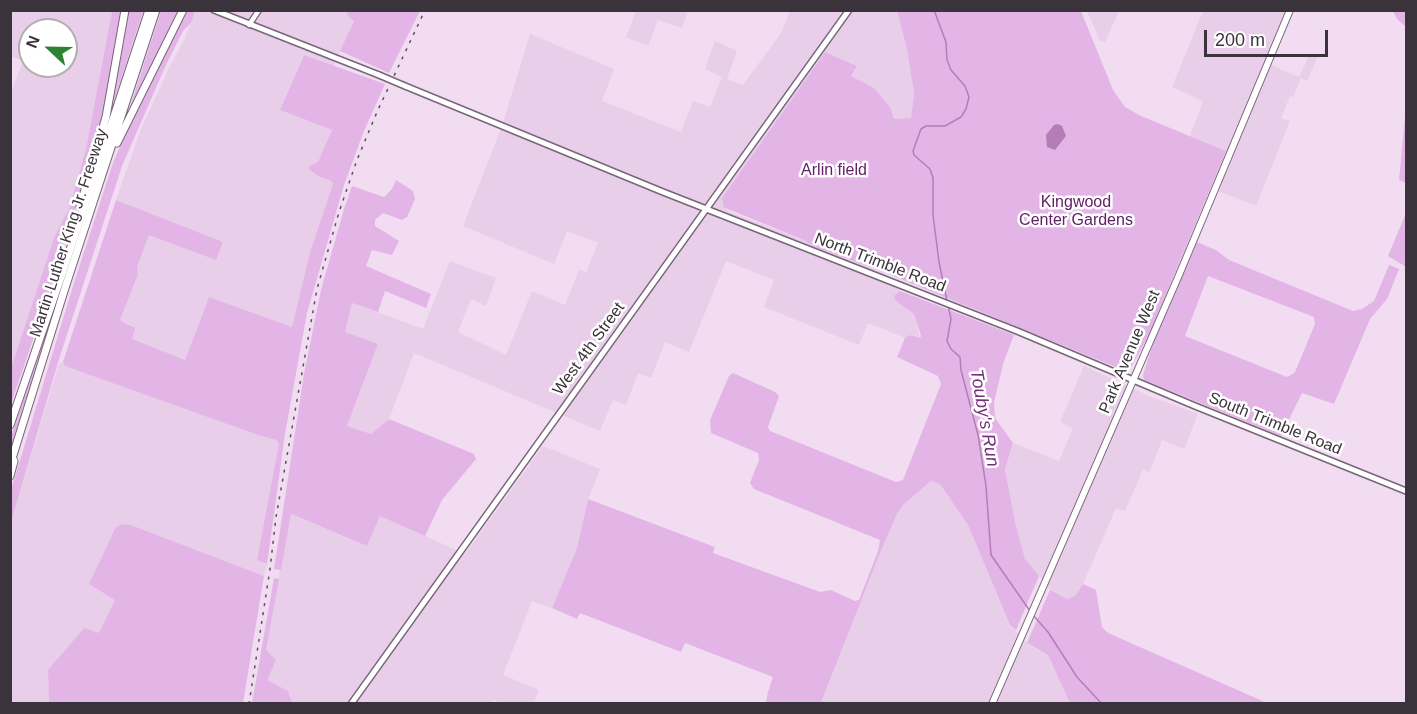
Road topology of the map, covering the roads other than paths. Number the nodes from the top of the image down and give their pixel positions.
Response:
1 (125, 10) edge
2 (148, 10) edge
3 (156, 10) edge
4 (183, 10) edge
5 (214, 10) edge
6 (260, 10) edge
7 (849, 10) edge
8 (1290, 10) edge
9 (249, 25) junction
10 (94, 197) junction
11 (707, 209) junction
12 (62, 274) junction
13 (1133, 380) junction
14 (10, 425) edge
15 (17, 445) junction
16 (10, 465) edge
17 (10, 476) edge
18 (1407, 491) edge
19 (351, 704) edge
20 (992, 704) edge

1 - 12 highway
2 - 12 highway, Martin Luther King Jr. Freeway
3 - 10 highway, Martin Luther King Jr. Freeway
4 - 10 highway
5 - 9 main road
6 - 9 street
7 - 11 main road, West 4th Street
8 - 13 main road, Park Avenue West
9 - 11 main road, North Trimble Road, bridge
10 - 15 highway, Martin Luther King Jr. Freeway
11 - 13 main road, North Trimble Road
11 - 19 main road, West 4th Street
12 - 14 highway, Martin Luther King Jr. Freeway
13 - 18 main road, South Trimble Road
13 - 20 main road, Park Avenue West
15 - 16 highway, Martin Luther King Jr. Freeway
15 - 17 highway

